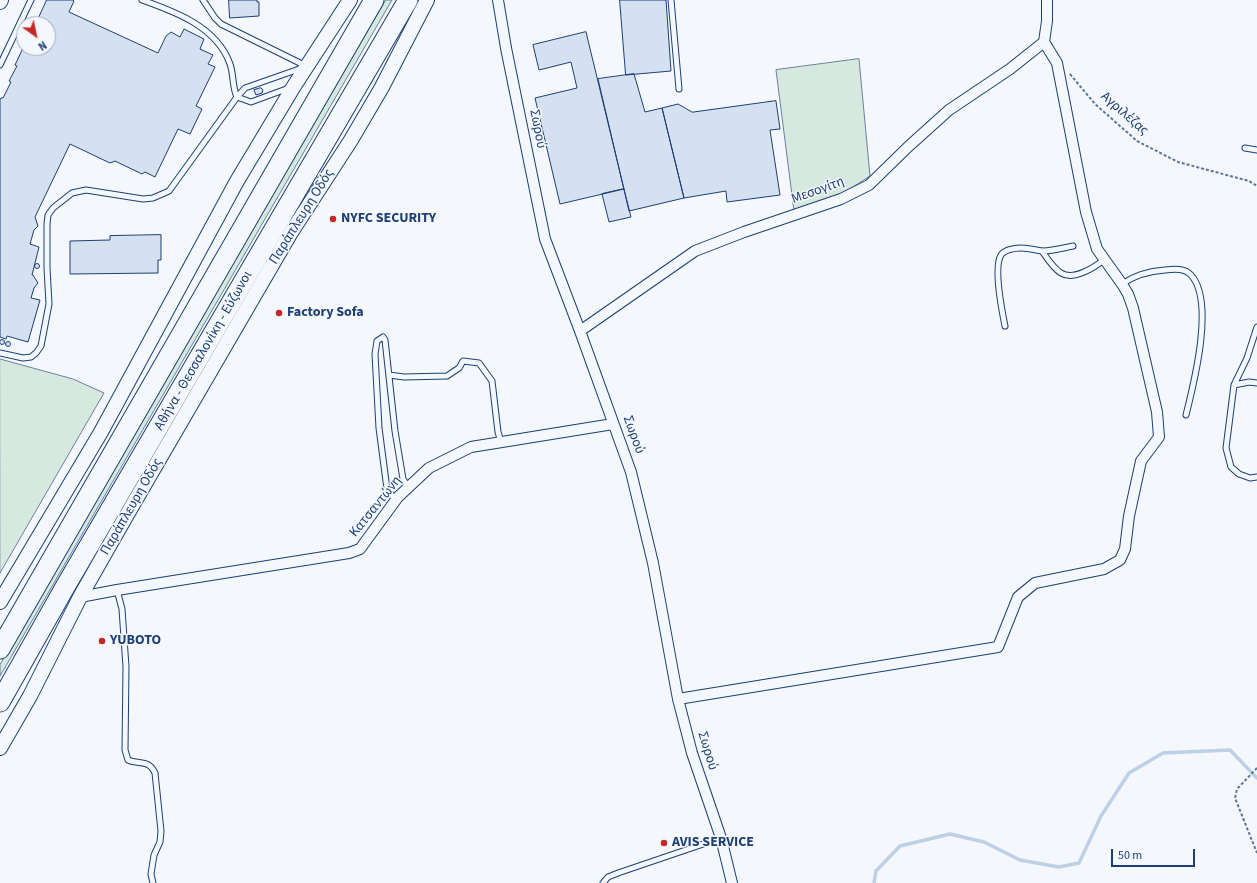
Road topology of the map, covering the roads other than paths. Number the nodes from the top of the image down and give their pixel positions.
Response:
1 (31, 0) edge
2 (142, 0) edge
3 (203, 0) edge
4 (350, 0) edge
5 (374, 0) edge
6 (408, 0) edge
7 (426, 0) edge
8 (498, 0) edge
9 (671, 0) edge
10 (1047, 0) edge
11 (1044, 42) junction
12 (0, 65) edge
13 (307, 66) junction
14 (294, 86) junction
15 (679, 89) dead end
16 (237, 97) junction
17 (1245, 148) dead end
18 (1257, 150) edge
19 (1073, 246) dead end
20 (1042, 250) junction
21 (1105, 259) junction
22 (1122, 284) junction
23 (1005, 326) dead end
24 (1257, 327) edge
25 (580, 331) junction
26 (0, 353) edge
27 (389, 375) junction
28 (1257, 383) edge
29 (1234, 385) junction
30 (1186, 415) dead end
31 (613, 424) junction
32 (501, 443) junction
33 (1257, 477) edge
34 (409, 488) junction
35 (396, 500) junction
36 (117, 590) junction
37 (80, 597) junction
38 (0, 602) edge
39 (0, 649) edge
40 (678, 699) junction
41 (0, 702) edge
42 (0, 748) edge
43 (721, 838) junction
44 (153, 883) edge
45 (601, 883) edge
46 (732, 883) edge

1 - 12 lane
2 - 16 lane
3 - 13 lane
4 - 13 street
5 - 39 highway, Αθήνα - Θεσσαλονίκη - Εύζωνοι
6 - 41 highway, Αθήνα - Θεσσαλονίκη - Εύζωνοι
7 - 37 street, Παράπλευρη Οδός
8 - 25 street, Σωρού
9 - 15 lane
10 - 11 street
11 - 21 street
11 - 25 street, Μεσογίτη
13 - 14 street
13 - 16 lane
14 - 16 lane
14 - 38 street
16 - 26 lane
17 - 18 lane
19 - 20 lane
20 - 21 lane
20 - 23 lane
21 - 22 street
22 - 30 lane
22 - 40 street
24 - 29 lane
25 - 31 street, Σωρού
27 - 32 lane
27 - 34 lane
27 - 35 lane
28 - 29 lane
29 - 33 lane
31 - 32 street, Κατσαντώνη
31 - 40 street, Σωρού
32 - 34 street, Κατσαντώνη
34 - 35 street, Κατσαντώνη
35 - 36 street, Κατσαντώνη
36 - 37 street, Κατσαντώνη
36 - 44 lane
37 - 42 street, Παράπλευρη Οδός
40 - 43 street, Σωρού
43 - 45 lane
43 - 46 street, Σωρού

